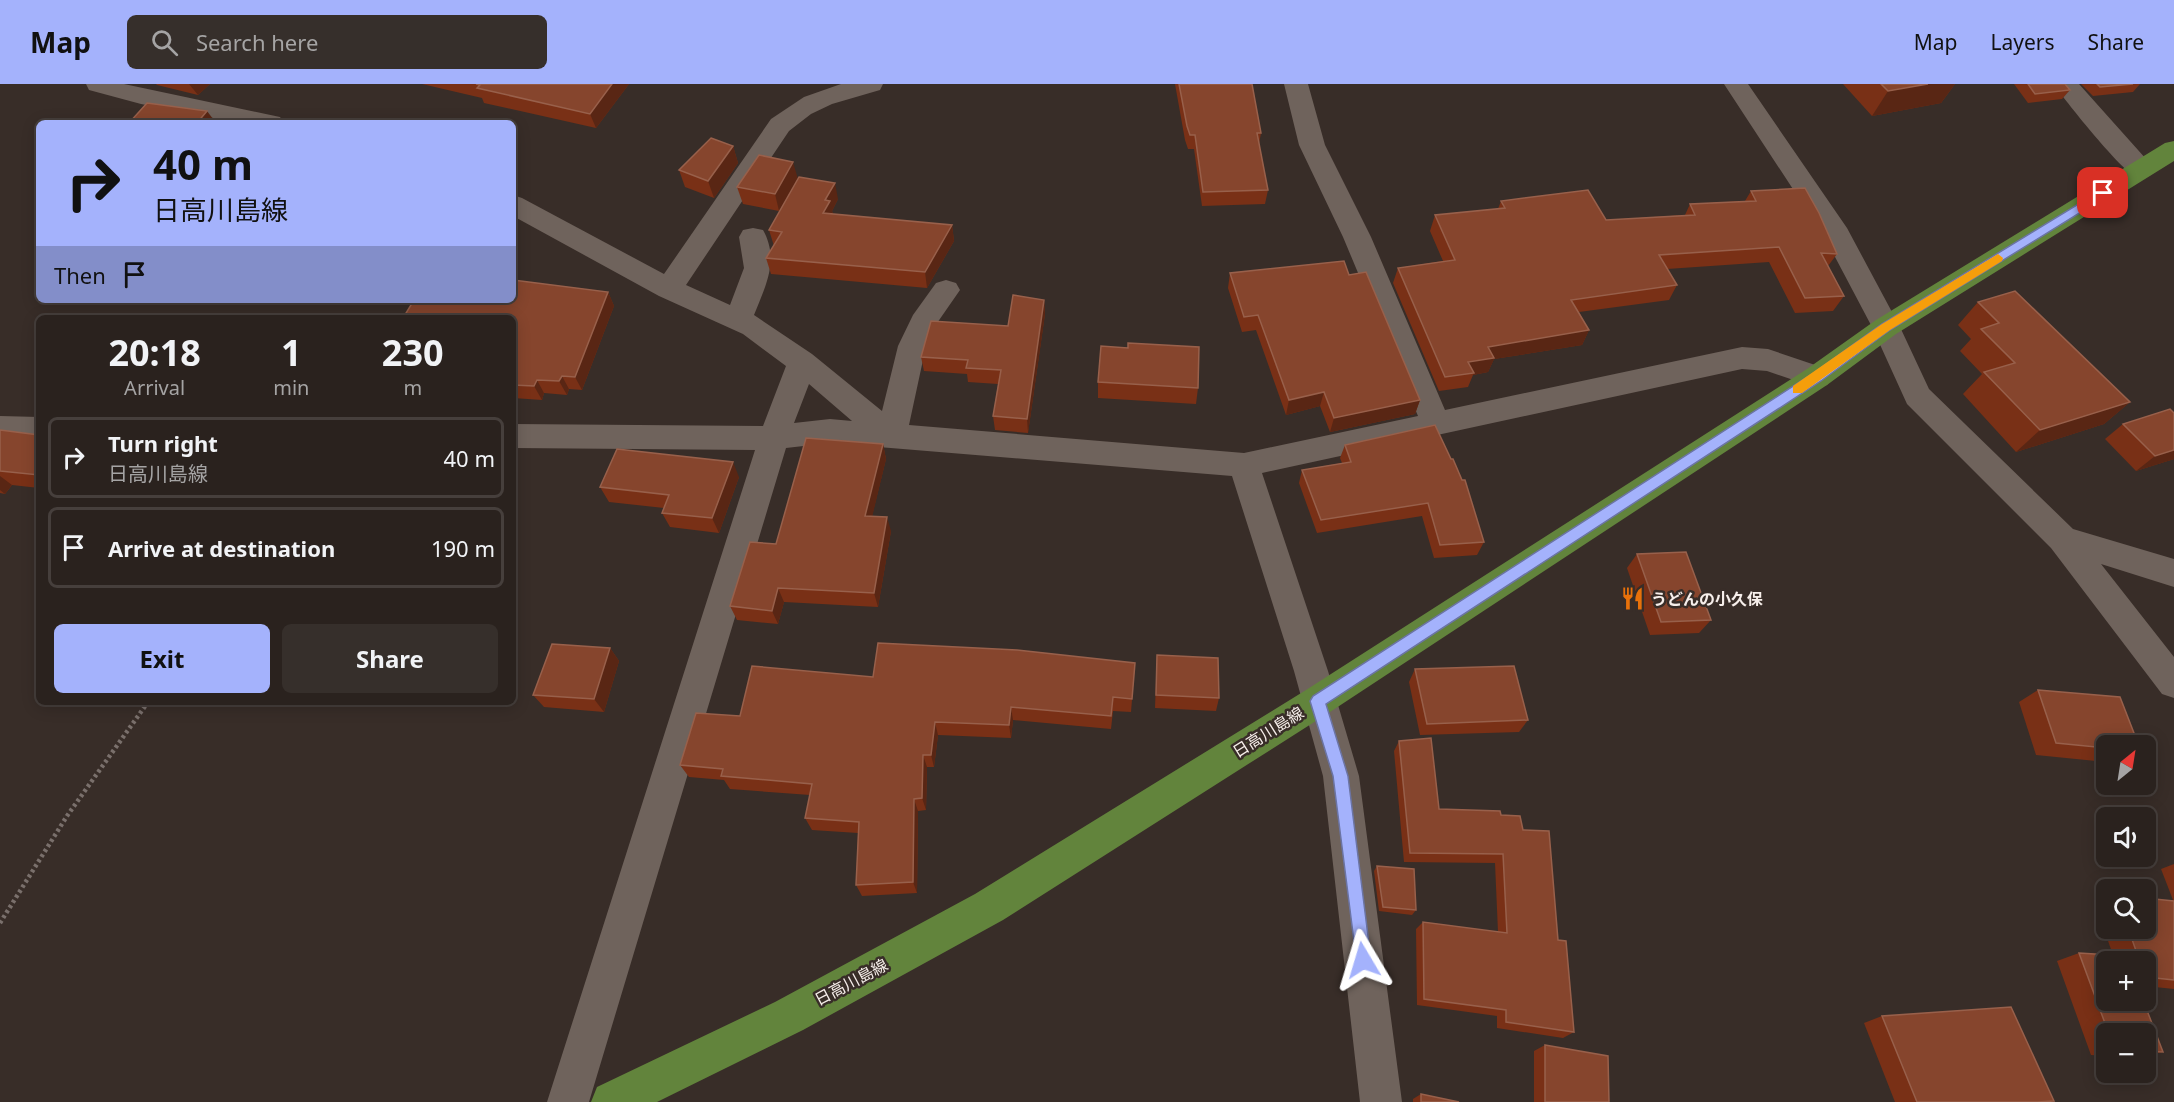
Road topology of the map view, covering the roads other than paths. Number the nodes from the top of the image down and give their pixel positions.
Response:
1 (99, 84) edge
2 (871, 84) edge
3 (1296, 84) edge
4 (1736, 84) edge
5 (2066, 84) edge
6 (260, 120) edge
7 (2174, 149) edge
8 (2142, 169) junction
9 (516, 206) edge
10 (753, 237) dead end
11 (669, 289) junction
12 (946, 290) dead end
13 (738, 320) junction
14 (1886, 327) junction
15 (802, 362) junction
16 (1817, 377) junction
17 (1436, 424) junction
18 (0, 428) edge
19 (36, 429) edge
20 (516, 436) edge
21 (891, 436) junction
22 (774, 438) junction
23 (1244, 465) junction
24 (2062, 539) junction
25 (2174, 573) edge
26 (2174, 683) edge
27 (1318, 701) junction
28 (568, 1102) edge
29 (612, 1102) edge
30 (1381, 1102) edge

1 - 6 street
2 - 11 street
3 - 17 street
4 - 14 street
5 - 8 street
7 - 8 main road, 日高川島線
8 - 14 main road, 日高川島線
9 - 11 street
10 - 13 street
11 - 13 street
12 - 21 street
13 - 15 street
14 - 16 main road, 日高川島線
14 - 24 street
15 - 21 street
15 - 22 street
16 - 17 street
16 - 27 main road, 日高川島線
17 - 23 street
18 - 19 street
20 - 22 street
21 - 22 street
21 - 23 street
22 - 28 street
23 - 27 street
24 - 25 street
24 - 26 street
27 - 29 main road, 日高川島線
27 - 30 street

